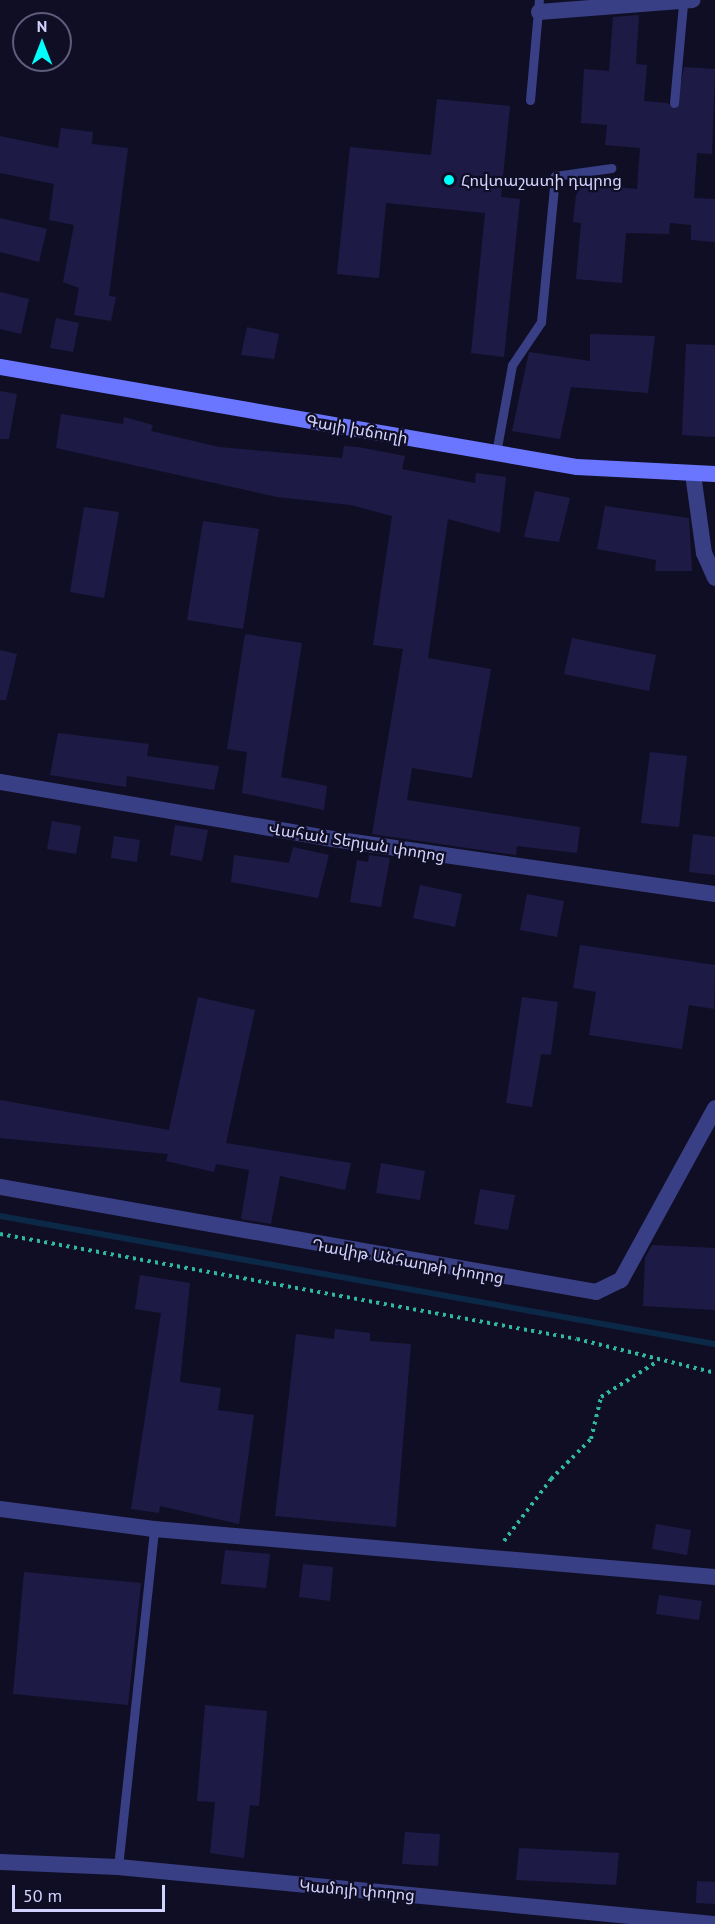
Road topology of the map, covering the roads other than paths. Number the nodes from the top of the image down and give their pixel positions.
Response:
1 (688, 2) edge
2 (539, 6) edge
3 (530, 100) dead end
4 (674, 103) dead end
5 (611, 168) dead end
6 (0, 367) edge
7 (496, 453) junction
8 (693, 474) junction
9 (715, 474) edge
10 (715, 578) edge
11 (0, 782) edge
12 (715, 894) edge
13 (715, 1108) edge
14 (0, 1187) edge
15 (0, 1509) edge
16 (154, 1529) junction
17 (715, 1577) edge
18 (0, 1862) edge
19 (118, 1867) junction
20 (713, 1924) edge

1 - 2 street
1 - 4 lane
2 - 3 lane
5 - 7 lane
6 - 7 main road, Գայի խճուղի
7 - 8 main road, Գայի խճուղի
8 - 9 main road, Գայի խճուղի
8 - 10 street
11 - 12 street, Վահան Տերյան փողոց
13 - 14 street, Դավիթ Անհաղթի փողոց
15 - 16 street
16 - 17 street
16 - 19 lane
18 - 19 street, Կամոյի փողոց
19 - 20 street, Կամոյի փողոց

